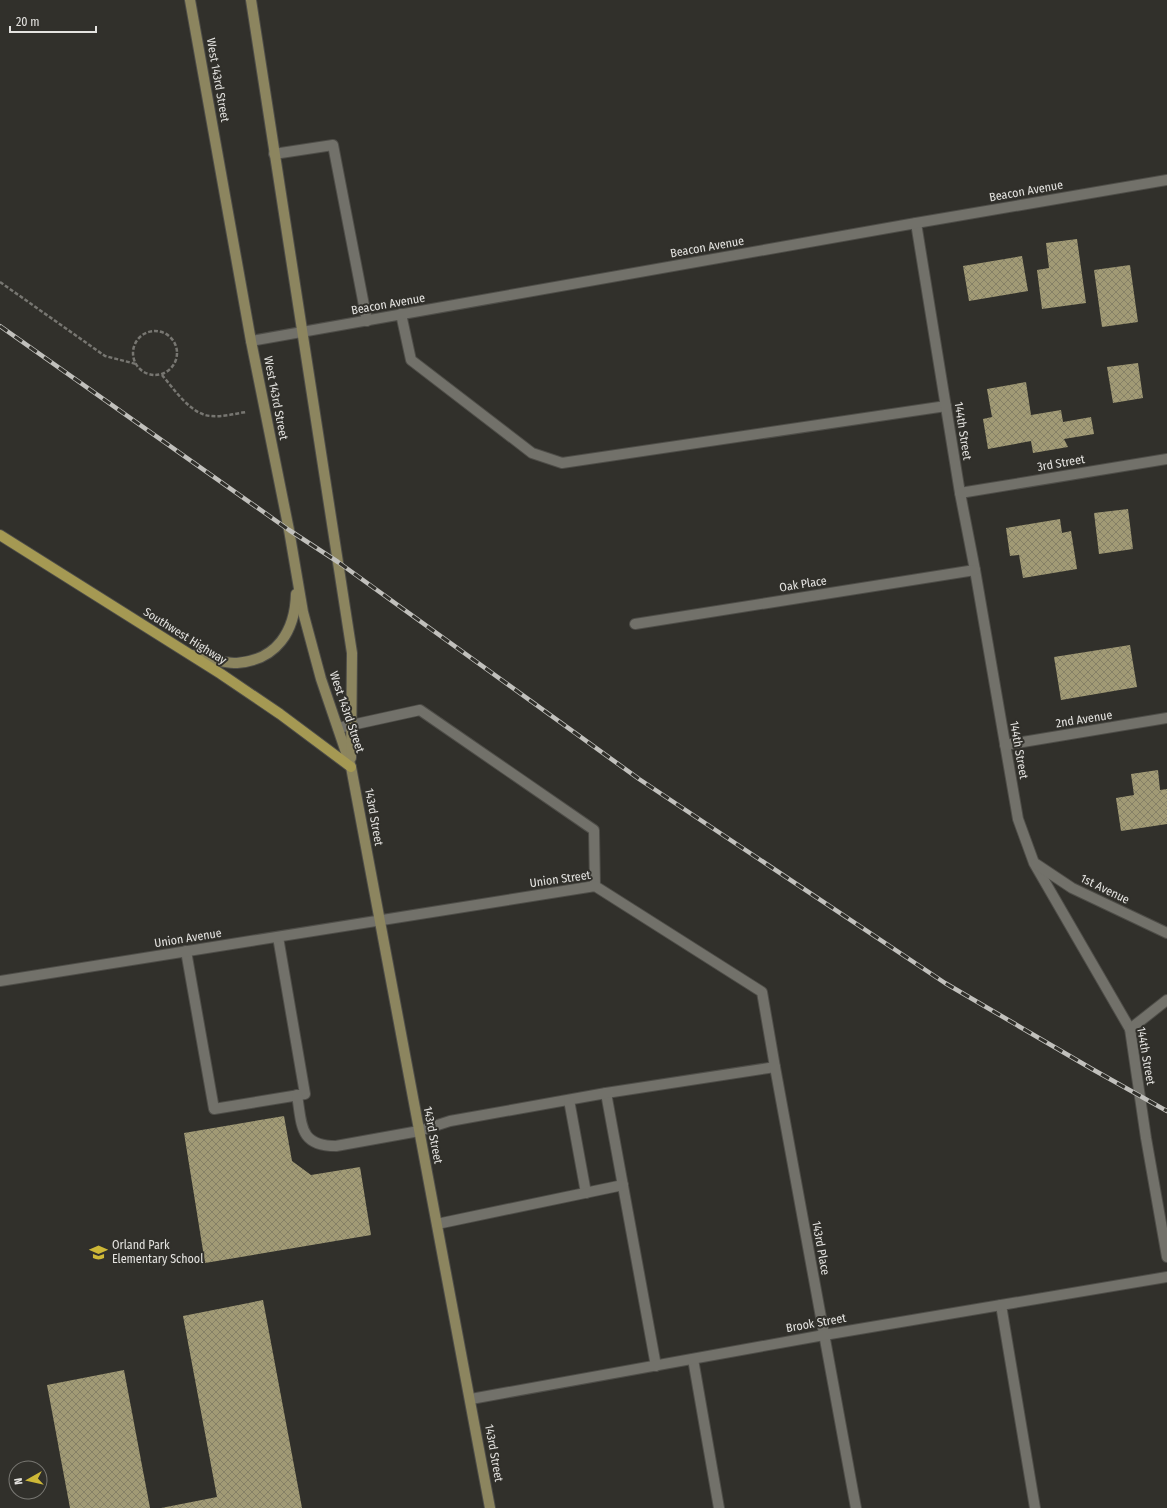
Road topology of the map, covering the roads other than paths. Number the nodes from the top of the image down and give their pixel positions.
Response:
1 (190, 0) edge
2 (251, 0) edge
3 (274, 154) junction
4 (1167, 180) edge
5 (916, 222) junction
6 (401, 314) junction
7 (367, 321) junction
8 (302, 333) junction
9 (251, 341) junction
10 (946, 406) junction
11 (1167, 459) edge
12 (960, 493) junction
13 (0, 535) edge
14 (975, 570) junction
15 (296, 572) junction
16 (635, 624) dead end
17 (191, 655) junction
18 (1167, 718) edge
19 (352, 725) junction
20 (338, 728) junction
21 (1005, 745) junction
22 (351, 767) junction
23 (1034, 863) junction
24 (595, 886) junction
25 (380, 921) junction
26 (1167, 933) edge
27 (278, 937) junction
28 (186, 951) junction
29 (0, 981) edge
30 (762, 992) joint
31 (1167, 1000) edge
32 (1130, 1029) junction
33 (775, 1067) junction
34 (606, 1094) junction
35 (297, 1095) junction
36 (569, 1100) junction
37 (419, 1131) junction
38 (623, 1186) junction
39 (586, 1193) junction
40 (437, 1224) junction
41 (1167, 1257) edge
42 (1167, 1277) edge
43 (1001, 1305) junction
44 (824, 1335) junction
45 (693, 1359) junction
46 (656, 1366) junction
47 (471, 1400) junction
48 (490, 1508) edge
49 (719, 1508) edge
50 (856, 1508) edge
51 (1035, 1508) edge

1 - 9 main road, West 143rd Street
2 - 3 main road, West 143rd Street
3 - 7 street
3 - 8 main road, West 143rd Street
4 - 5 street, Beacon Avenue
5 - 6 street, Beacon Avenue
5 - 10 street, 144th Street
6 - 7 street, Beacon Avenue
6 - 10 street
7 - 8 street, Beacon Avenue
8 - 9 street, Beacon Avenue
8 - 19 main road, West 143rd Street
9 - 15 main road, West 143rd Street
10 - 12 street, 144th Street
11 - 12 street, 3rd Street
12 - 14 street, 144th Street
13 - 17 main road, Southwest Highway
14 - 16 street, Oak Place
14 - 21 street, 144th Street
15 - 17 main road
15 - 20 main road, West 143rd Street
17 - 22 main road, Southwest Highway
18 - 21 street, 2nd Avenue
19 - 20 street
19 - 22 main road, West 143rd Street
19 - 24 street
20 - 22 main road, West 143rd Street
21 - 23 street, 144th Street
22 - 25 main road, 143rd Street
23 - 26 street, 1st Avenue
23 - 32 street, 144th Street
24 - 25 street, Union Street
24 - 30 street, Union Street
25 - 27 street, Union Avenue
25 - 37 main road, 143rd Street
27 - 28 street, Union Avenue
27 - 35 street
28 - 29 street, Union Avenue
28 - 35 street
30 - 33 street, 143rd Place
31 - 32 street
32 - 41 street, 144th Street
33 - 34 street
33 - 44 street, 143rd Place
34 - 36 street
34 - 38 street
35 - 37 street
36 - 37 street
36 - 39 street
37 - 40 main road, 143rd Street
38 - 39 street
38 - 46 street
39 - 40 street
40 - 47 main road, 143rd Street
42 - 43 street, Brook Street
43 - 44 street, Brook Street
43 - 51 street
44 - 45 street, Brook Street
44 - 50 street, 143rd Place
45 - 46 street, Brook Street
45 - 49 street
46 - 47 street, Brook Street
47 - 48 main road, 143rd Street

